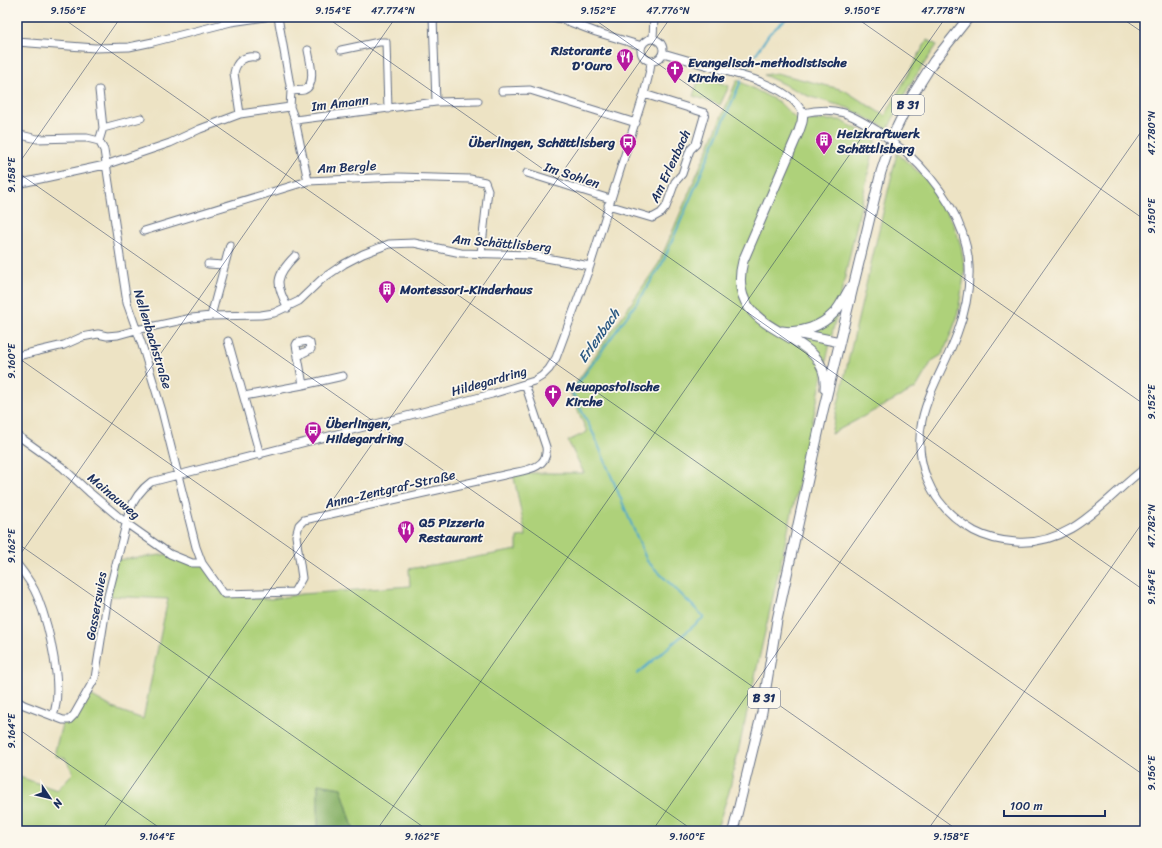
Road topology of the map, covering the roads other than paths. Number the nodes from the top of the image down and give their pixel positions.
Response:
1 (265, 17) edge
2 (278, 17) edge
3 (433, 17) edge
4 (553, 17) edge
5 (654, 17) edge
6 (969, 17) edge
7 (653, 38) junction
8 (17, 42) edge
9 (642, 46) junction
10 (308, 50) dead end
11 (341, 50) dead end
12 (663, 53) junction
13 (256, 56) dead end
14 (651, 61) junction
15 (99, 90) dead end
16 (291, 91) junction
17 (502, 91) dead end
18 (644, 94) junction
19 (478, 101) dead end
20 (436, 102) junction
21 (290, 107) junction
22 (388, 109) junction
23 (803, 113) junction
24 (240, 114) junction
25 (141, 118) dead end
26 (295, 120) junction
27 (636, 123) junction
28 (103, 128) junction
29 (17, 134) edge
30 (99, 141) junction
31 (106, 165) junction
32 (527, 172) dead end
33 (308, 181) junction
34 (17, 184) edge
35 (609, 202) junction
36 (144, 230) dead end
37 (230, 245) dead end
38 (481, 254) junction
39 (295, 256) dead end
40 (208, 264) dead end
41 (224, 265) junction
42 (590, 266) junction
43 (856, 276) junction
44 (288, 308) junction
45 (211, 316) junction
46 (136, 330) junction
47 (788, 334) junction
48 (228, 341) dead end
49 (839, 345) junction
50 (17, 356) edge
51 (298, 357) dead end
52 (342, 376) dead end
53 (525, 384) junction
54 (303, 385) junction
55 (244, 396) junction
56 (823, 411) junction
57 (17, 436) edge
58 (260, 455) junction
59 (1145, 468) edge
60 (177, 475) junction
61 (142, 489) joint
62 (126, 523) junction
63 (202, 563) junction
64 (17, 564) edge
65 (224, 594) joint
66 (17, 701) edge
67 (54, 716) junction
68 (733, 831) edge

1 - 8 street
2 - 16 street
3 - 20 street
4 - 9 street
5 - 7 street
6 - 43 main road, B 31
7 - 9 street
7 - 12 street
9 - 14 street
10 - 16 street
11 - 22 street, Im Amann
12 - 14 street
12 - 23 street
13 - 24 street
14 - 18 street, Hildegardring
15 - 28 street
16 - 21 street
17 - 27 street
18 - 27 street, Hildegardring
18 - 35 street, Am Erlenbach
19 - 20 street, Im Amann
20 - 22 street, Im Amann
21 - 24 street
21 - 26 street
22 - 26 street, Im Amann
23 - 47 main road
23 - 59 street, bridge
24 - 31 street
25 - 28 street
26 - 33 street
27 - 35 street, Hildegardring
28 - 30 street
29 - 30 street
30 - 31 street, Nellenbachstraße
31 - 34 street
31 - 46 street, Nellenbachstraße
32 - 35 street, Im Sohlen
33 - 36 street, Am Bergle
33 - 38 street, Am Bergle
35 - 42 street, Hildegardring
37 - 41 street
38 - 42 street, Am Schättlisberg
38 - 44 street, Am Schättlisberg
39 - 44 street
40 - 41 street
41 - 45 street
42 - 53 street, Hildegardring
43 - 47 main road
43 - 49 main road, B 31
44 - 45 street, Am Schättlisberg
45 - 46 street, Am Schättlisberg
46 - 50 street, Am Schättlisberg
46 - 60 street, Nellenbachstraße
47 - 49 main road
47 - 56 main road
48 - 55 street
49 - 56 main road, B 31
51 - 54 street
52 - 54 street
53 - 58 street, Hildegardring
53 - 65 street, Anna-Zentgraf-Straße
54 - 55 street
55 - 58 street
56 - 68 main road, B 31
57 - 62 street, Mainauweg
58 - 60 street, Hildegardring
60 - 61 street, Hildegardring
60 - 63 street, Nellenbachstraße
61 - 62 street, Gasserswies
62 - 63 street, Mainauweg
62 - 67 street, Gasserswies
63 - 65 street, Nellenbachstraße
64 - 67 street
66 - 67 street

